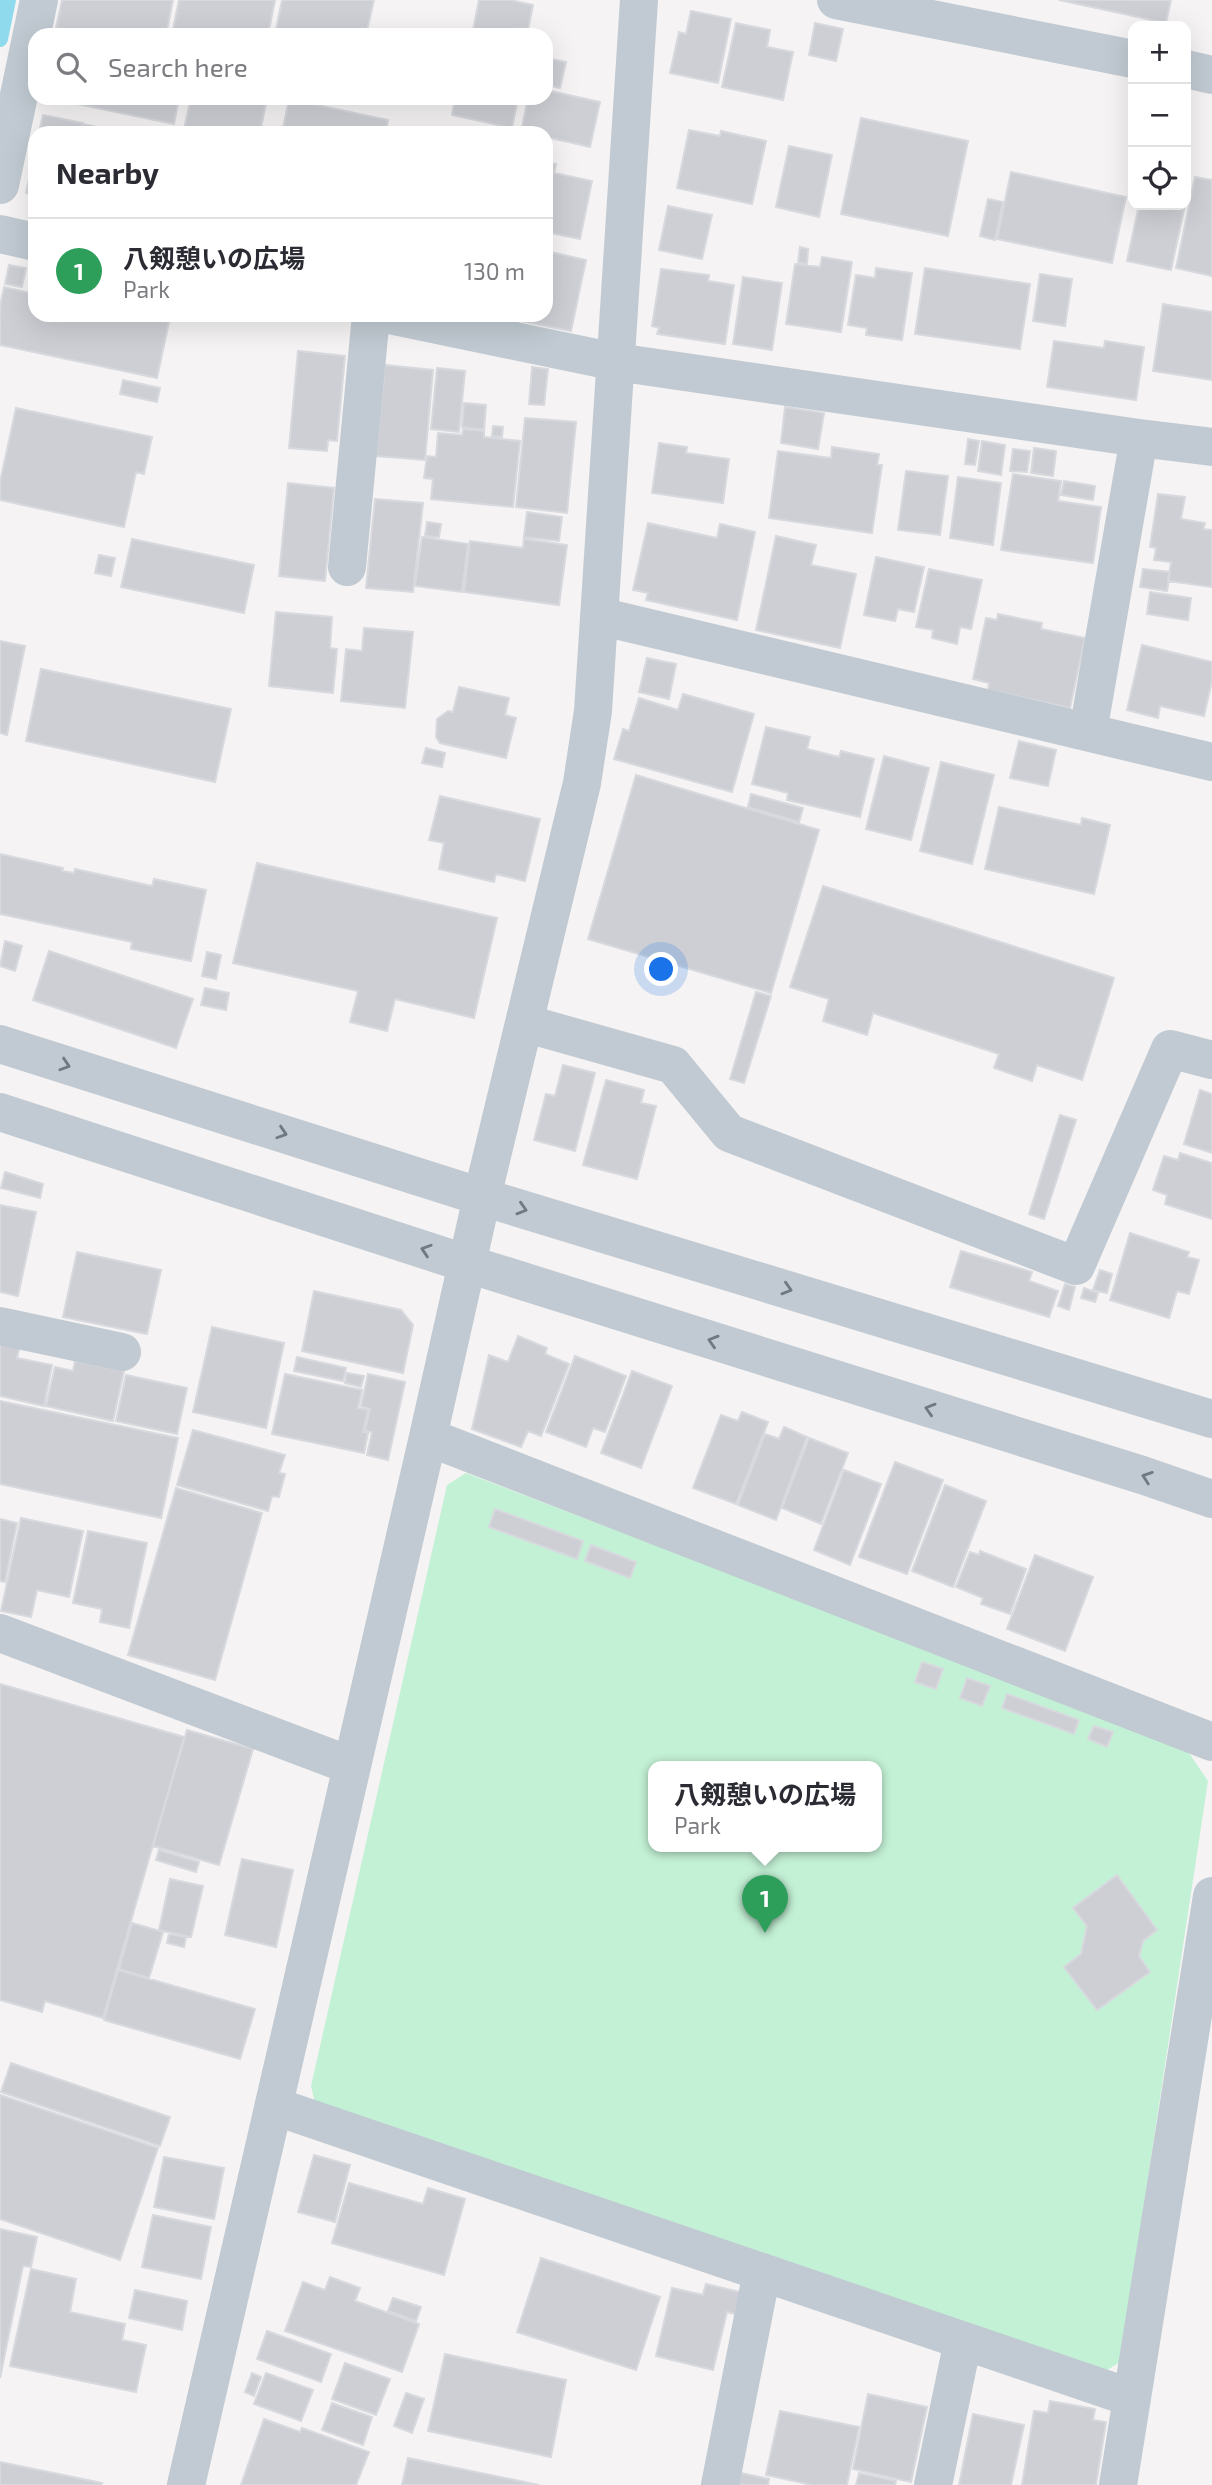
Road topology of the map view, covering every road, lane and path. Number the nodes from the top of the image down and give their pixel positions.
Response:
1 (39, 0) edge
2 (639, 0) edge
3 (836, 0) edge
4 (33, 28) edge
5 (28, 52) edge
6 (1128, 58) edge
7 (1191, 70) edge
8 (1212, 75) edge
9 (0, 185) edge
10 (0, 234) edge
11 (28, 240) edge
12 (370, 322) edge
13 (423, 322) edge
14 (616, 362) junction
15 (1139, 438) junction
16 (1212, 447) edge
17 (346, 567) dead end
18 (599, 616) junction
19 (1088, 732) junction
20 (1212, 762) edge
21 (524, 1023) junction
22 (0, 1044) edge
23 (1212, 1060) edge
24 (0, 1112) edge
25 (482, 1197) junction
26 (468, 1264) junction
27 (0, 1326) edge
28 (122, 1352) dead end
29 (1212, 1419) edge
30 (428, 1437) junction
31 (1212, 1499) edge
32 (0, 1633) edge
33 (1212, 1742) edge
34 (352, 1766) junction
35 (1212, 1896) edge
36 (274, 2106) junction
37 (762, 2272) junction
38 (963, 2341) junction
39 (1132, 2398) junction
40 (186, 2485) edge
41 (720, 2485) edge
42 (933, 2485) edge
43 (1118, 2485) edge

1 - 4 street
2 - 14 street
3 - 6 street
5 - 9 street
7 - 8 street
10 - 11 street
12 - 17 street
13 - 14 street
14 - 15 street
14 - 18 street
15 - 16 street
15 - 19 street
18 - 19 street
18 - 21 street
19 - 20 street
21 - 23 street
21 - 25 street
22 -> 25 street
26 -> 24 street
25 - 26 street
25 -> 29 street
26 - 30 street
31 -> 26 street
27 - 28 street
30 - 33 street
30 - 34 street
32 - 34 street
34 - 36 street
35 - 39 street
36 - 37 street
36 - 40 street
37 - 38 street
37 - 41 street
38 - 39 street
38 - 42 street
39 - 43 street

